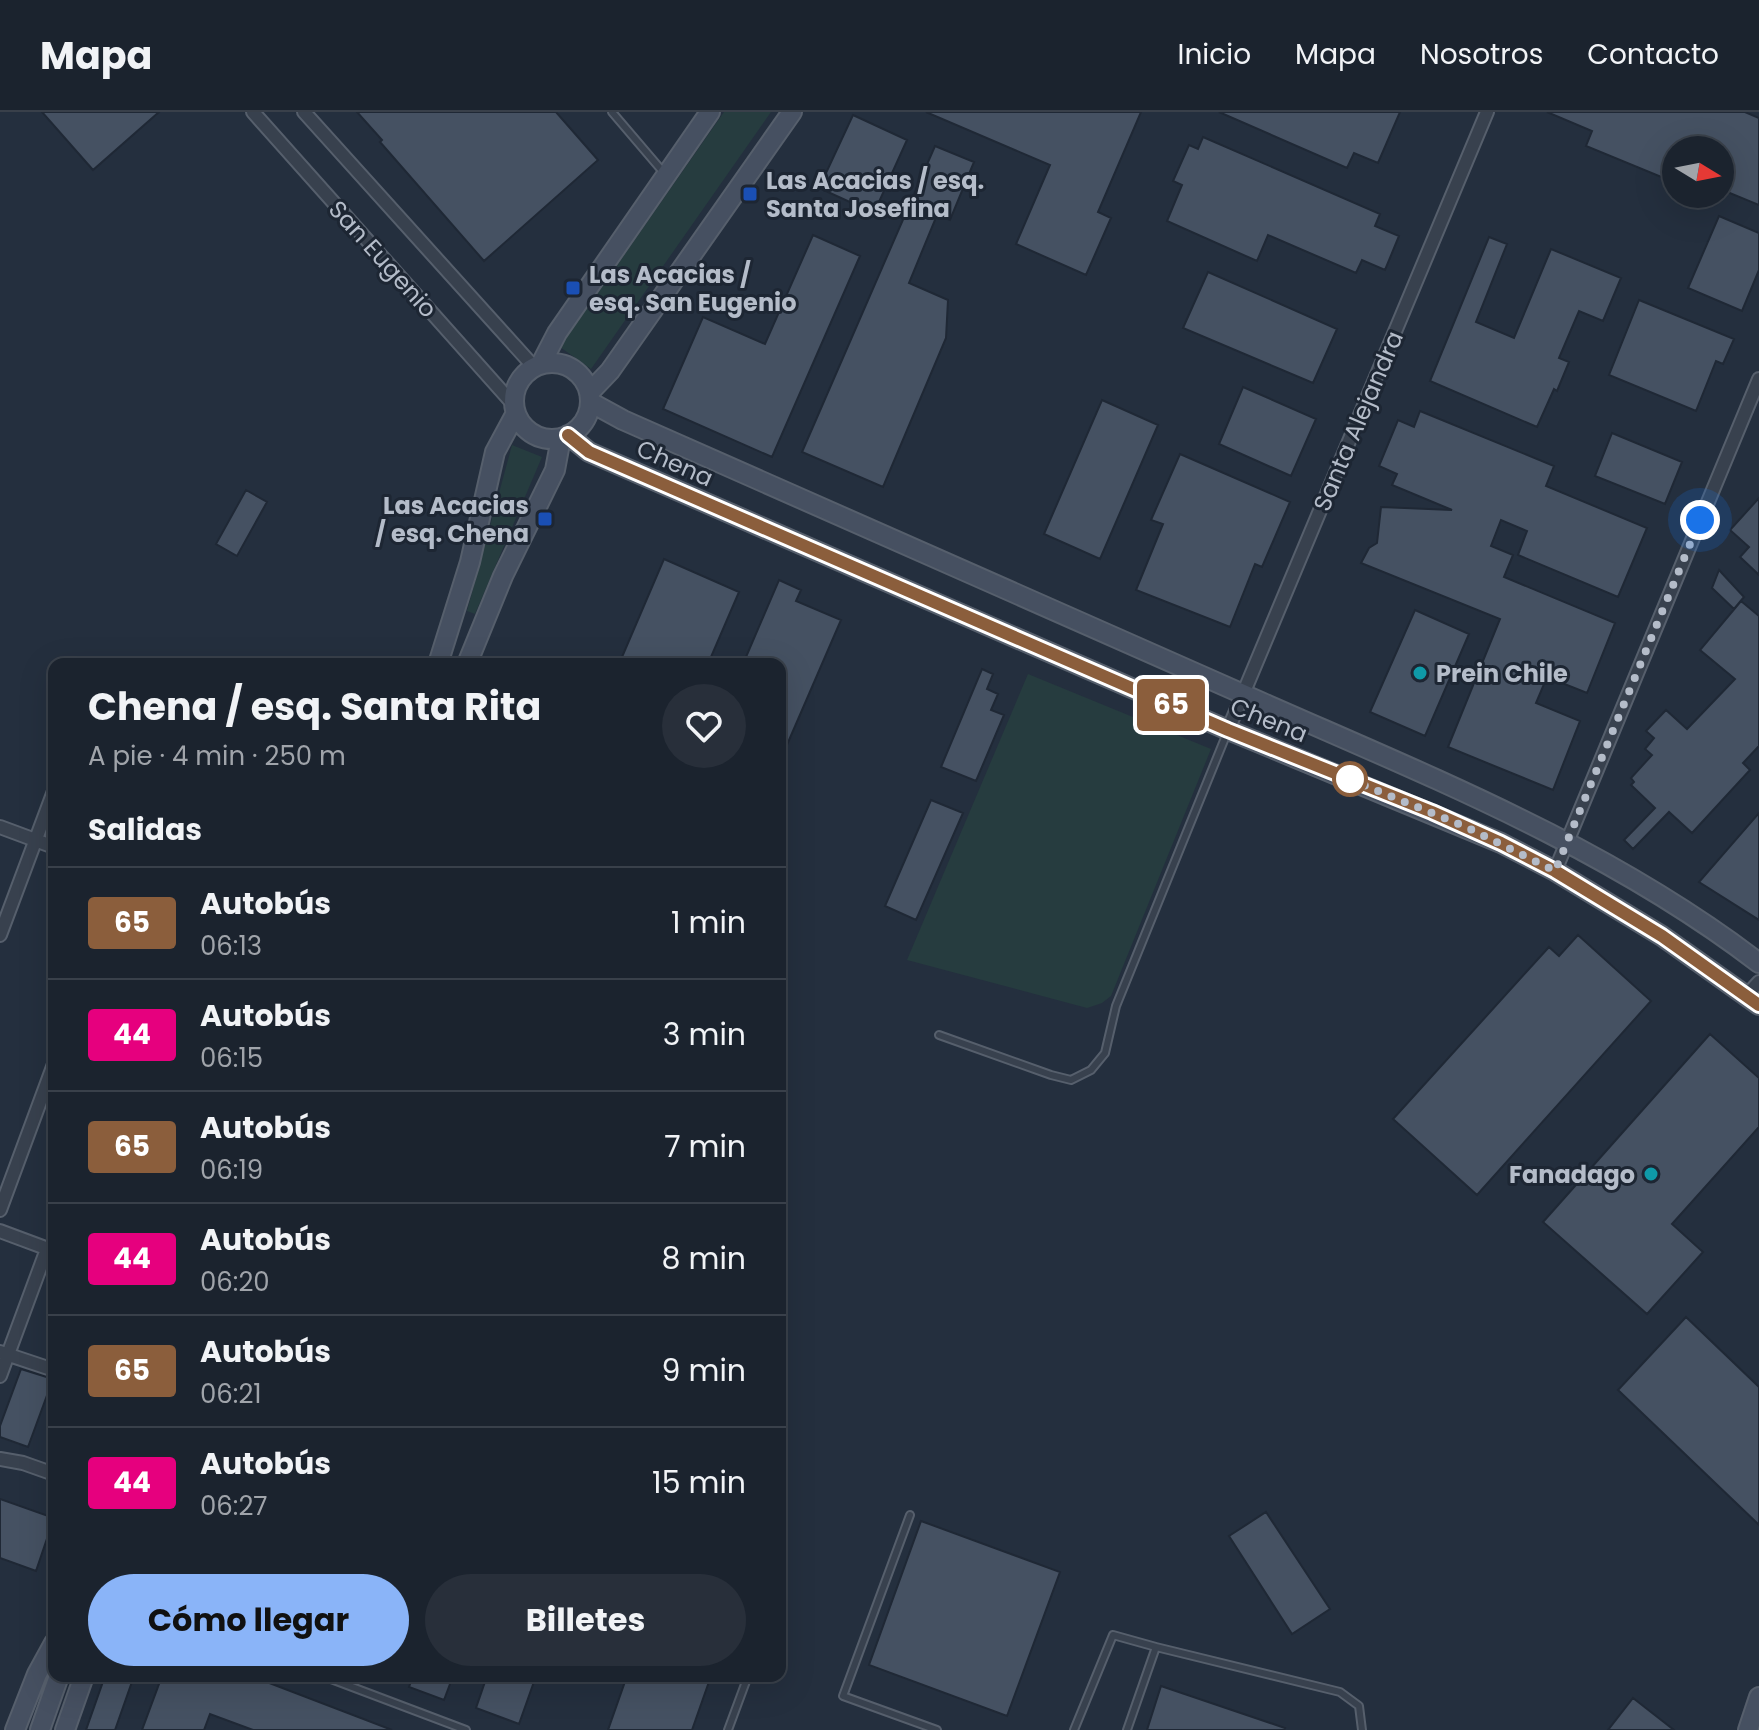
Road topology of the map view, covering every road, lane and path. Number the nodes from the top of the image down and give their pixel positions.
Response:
1 (253, 112) edge
2 (304, 112) edge
3 (612, 112) edge
4 (710, 112) edge
5 (792, 112) edge
6 (1487, 112) edge
7 (666, 176) junction
8 (538, 366) junction
9 (1759, 379) edge
10 (589, 398) junction
11 (515, 409) junction
12 (565, 436) junction
13 (440, 658) edge
14 (469, 658) edge
15 (1243, 694) junction
16 (1228, 730) junction
17 (48, 807) edge
18 (0, 827) edge
19 (36, 840) junction
20 (1567, 841) junction
21 (48, 845) edge
22 (1555, 871) junction
23 (0, 935) edge
24 (1759, 963) edge
25 (1755, 994) edge
26 (939, 1035) dead end
27 (48, 1080) edge
28 (0, 1210) edge
29 (0, 1231) edge
30 (48, 1249) edge
31 (48, 1254) edge
32 (4, 1353) edge
33 (48, 1368) edge
34 (0, 1376) edge
35 (0, 1459) edge
36 (48, 1470) edge
37 (910, 1515) dead end
38 (1156, 1647) junction
39 (48, 1654) edge
40 (57, 1682) edge
41 (82, 1682) edge
42 (339, 1682) edge
43 (746, 1682) edge
44 (1759, 1697) edge
45 (15, 1730) edge
46 (40, 1730) edge
47 (65, 1730) edge
48 (466, 1730) edge
49 (728, 1730) edge
50 (937, 1730) edge
51 (1074, 1730) edge
52 (1127, 1730) edge
53 (1362, 1730) edge
54 (1748, 1730) edge

1 - 11 street, San Eugenio
2 - 8 street, San Eugenio
3 - 7 lane
4 - 7 street
5 - 10 street
6 - 15 street, Santa Alejandra
7 - 8 street
8 - 10 street
8 - 11 street
9 - 20 street
10 - 12 street
10 - 15 street, Chena
11 - 12 street
11 - 13 street
12 - 14 street
12 - 16 street, Chena
15 - 16 street, Santa Alejandra
15 - 20 street, Chena
16 - 22 street, Chena
16 - 26 lane
17 - 19 street
18 - 19 street
19 - 21 street
19 - 23 street
20 - 22 street
20 - 24 street, Chena
22 - 25 street, Chena
27 - 28 street
29 - 30 street
31 - 32 street
32 - 33 street
32 - 34 street
35 - 36 street
37 - 50 lane
38 - 51 lane
38 - 52 lane
38 - 53 lane
39 - 45 street
40 - 46 street
41 - 47 street
42 - 48 lane
43 - 49 lane
44 - 54 street

